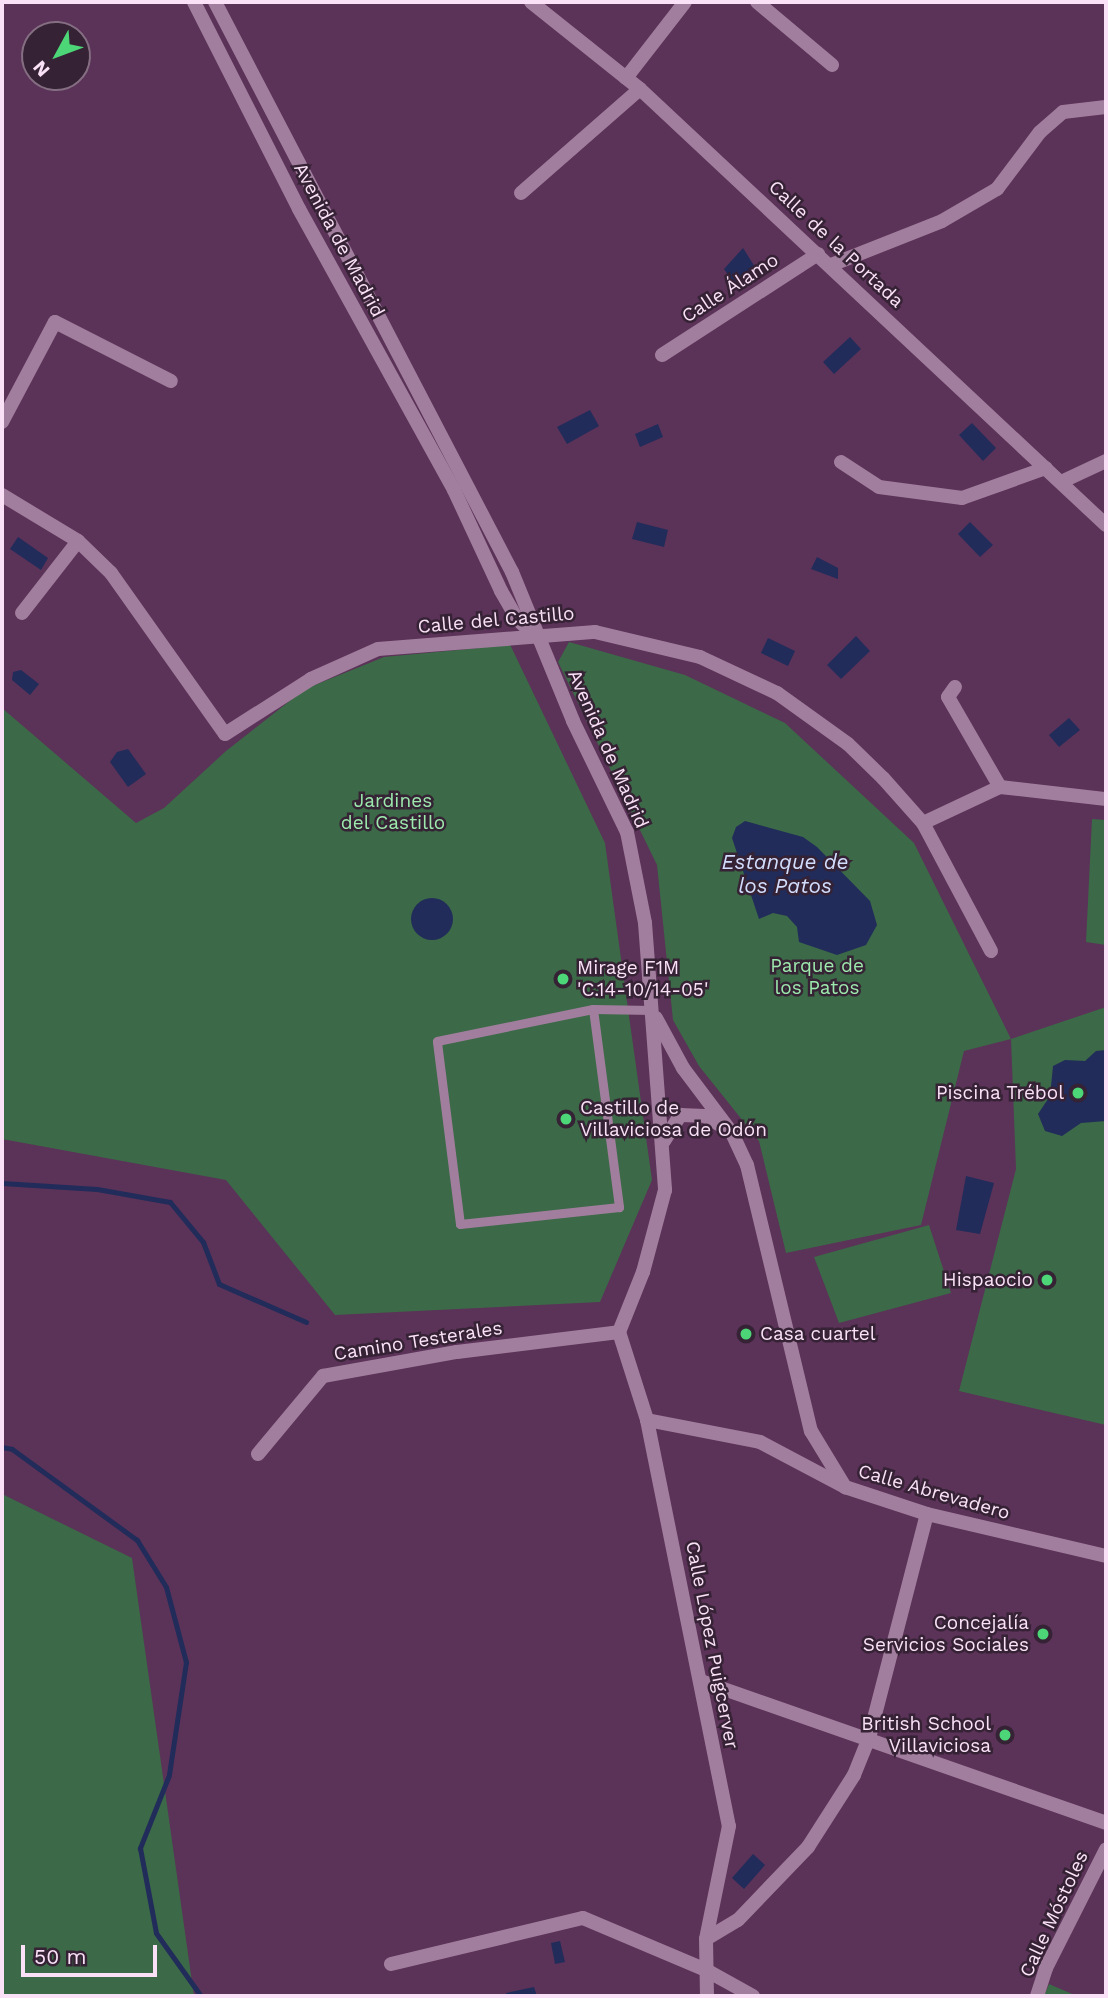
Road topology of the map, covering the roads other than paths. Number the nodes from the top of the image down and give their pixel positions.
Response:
1 (194, 2) edge
2 (215, 2) edge
3 (531, 2) edge
4 (685, 2) edge
5 (757, 2) edge
6 (832, 65) dead end
7 (626, 78) junction
8 (640, 89) junction
9 (1106, 107) edge
10 (521, 193) dead end
11 (818, 254) junction
12 (831, 265) junction
13 (662, 355) dead end
14 (171, 382) dead end
15 (2, 422) edge
16 (1106, 461) edge
17 (841, 462) dead end
18 (1046, 468) junction
19 (1061, 482) junction
20 (2, 495) edge
21 (1106, 525) edge
22 (78, 541) junction
23 (22, 613) dead end
24 (537, 637) junction
25 (955, 687) dead end
26 (1000, 787) junction
27 (1106, 799) edge
28 (923, 823) junction
29 (991, 951) dead end
30 (593, 1009) junction
31 (652, 1010) junction
32 (732, 1133) junction
33 (664, 1141) junction
34 (619, 1332) junction
35 (647, 1420) junction
36 (258, 1454) dead end
37 (845, 1488) junction
38 (927, 1514) junction
39 (1106, 1556) edge
40 (701, 1681) junction
41 (869, 1738) junction
42 (1106, 1823) edge
43 (1106, 1849) edge
44 (706, 1939) junction
45 (391, 1964) dead end
46 (704, 1969) junction
47 (707, 1996) edge
48 (753, 1996) edge
49 (1037, 1996) edge

1 - 24 street, Avenida de Madrid
2 - 24 street, Avenida de Madrid
3 - 7 street, Calle de la Portada
4 - 7 street
5 - 6 street
7 - 8 street, Calle de la Portada
8 - 10 street
8 - 11 street, Calle de la Portada
9 - 12 street
11 - 12 street, Calle de la Portada
11 - 13 street, Calle Álamo
12 - 18 street, Calle de la Portada
14 - 15 street
16 - 19 street
17 - 18 street
18 - 19 street, Calle de la Portada
19 - 21 street, Calle de la Portada
20 - 22 street
22 - 23 street
22 - 24 street, Calle del Castillo
24 - 28 street, Calle del Castillo
24 - 31 street, Avenida de Madrid
25 - 26 street
26 - 27 street
26 - 28 street
28 - 29 street, Calle del Castillo
30 - 30 lane
30 - 31 lane
31 - 32 street
31 - 33 street, Avenida de Madrid
32 - 33 street
32 - 37 street
33 - 34 street, Avenida de Madrid
34 - 35 street, Calle López Puigcerver
34 - 36 street, Camino Testerales
35 - 37 street, Calle Abrevadero
35 - 40 street, Calle López Puigcerver
37 - 38 street, Calle Abrevadero
38 - 39 street, Calle Abrevadero
38 - 41 street
40 - 41 street
40 - 44 street, Calle López Puigcerver
41 - 42 street
41 - 44 street
43 - 49 street, Calle Móstoles
44 - 46 street, Calle López Puigcerver
45 - 46 street
46 - 47 street, Calle López Puigcerver
46 - 48 street

